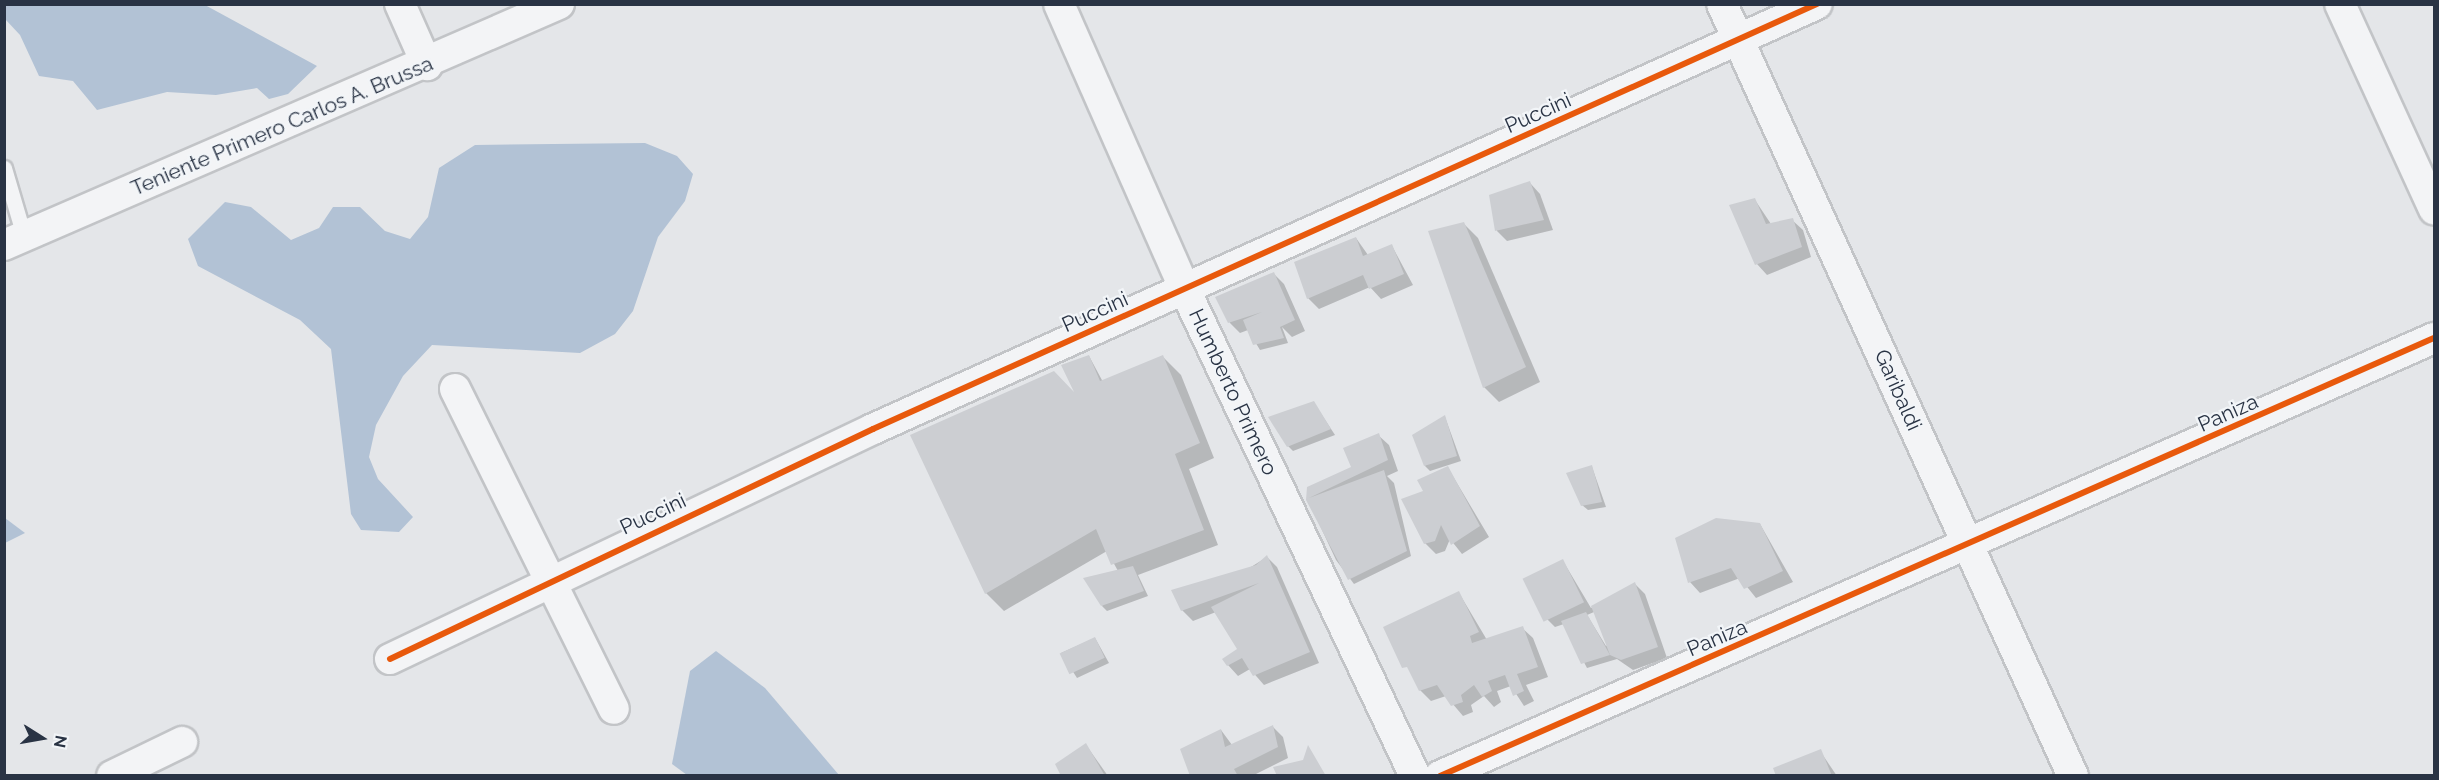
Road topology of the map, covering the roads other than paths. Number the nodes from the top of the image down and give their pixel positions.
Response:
1 (400, 4) edge
2 (559, 4) edge
3 (1059, 4) edge
4 (1722, 4) edge
5 (1817, 4) edge
6 (2340, 4) edge
7 (1739, 40) junction
8 (427, 65) junction
9 (4, 168) edge
10 (2434, 209) edge
11 (14, 241) edge
12 (1185, 290) junction
13 (2434, 338) edge
14 (455, 388) dead end
15 (1969, 546) junction
16 (546, 582) junction
17 (390, 659) dead end
18 (614, 709) dead end
19 (182, 742) dead end
20 (112, 776) edge
21 (1415, 776) edge
22 (1440, 776) edge
23 (2073, 776) edge

1 - 8 street
2 - 8 street, Teniente Primero Carlos A. Brussa
3 - 12 street, Humberto Primero
4 - 7 street, Garibaldi
5 - 7 street, Puccini
6 - 10 street
7 - 12 street, Puccini
7 - 15 street, Garibaldi
8 - 11 street, Teniente Primero Carlos A. Brussa
9 - 11 lane
12 - 16 street, Puccini
12 - 21 street, Humberto Primero
13 - 15 street, Paniza
14 - 16 street
15 - 22 street, Paniza
15 - 23 street, Garibaldi
16 - 17 street, Puccini
16 - 18 street
19 - 20 street

